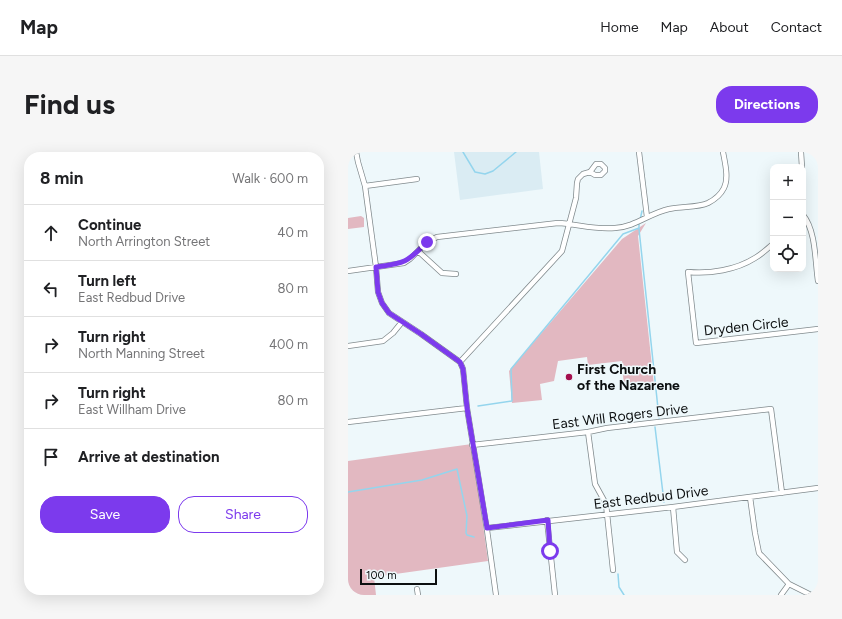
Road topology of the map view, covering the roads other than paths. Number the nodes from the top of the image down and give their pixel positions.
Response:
1 (356, 152) edge
2 (639, 152) edge
3 (723, 152) edge
4 (801, 152) edge
5 (802, 164) edge
6 (590, 172) dead end
7 (417, 179) dead end
8 (365, 186) junction
9 (647, 217) junction
10 (806, 219) edge
11 (569, 223) junction
12 (770, 246) edge
13 (418, 251) junction
14 (376, 267) junction
15 (348, 271) edge
16 (456, 274) dead end
17 (818, 281) edge
18 (402, 322) junction
19 (818, 329) edge
20 (348, 346) edge
21 (460, 362) junction
22 (467, 408) junction
23 (348, 422) edge
24 (588, 432) junction
25 (472, 445) junction
26 (818, 488) edge
27 (782, 492) junction
28 (750, 497) junction
29 (673, 507) junction
30 (607, 514) junction
31 (548, 520) junction
32 (487, 528) junction
33 (686, 560) dead end
34 (614, 570) dead end
35 (789, 584) junction
36 (417, 589) dead end
37 (418, 595) edge
38 (496, 595) edge
39 (555, 595) edge
40 (781, 595) edge
41 (811, 595) edge

1 - 8 street
2 - 9 street
3 - 9 street
4 - 5 street
6 - 11 street
7 - 8 street
8 - 14 street
9 - 11 street
10 - 17 street
11 - 13 street
11 - 21 street
12 - 19 street, Dryden Circle
13 - 14 street
13 - 16 street
14 - 15 street
14 - 18 street
18 - 20 street
18 - 21 street
21 - 22 street
22 - 23 street
22 - 25 street
24 - 25 street, East Will Rogers Drive
24 - 27 street, East Will Rogers Drive
24 - 30 street
25 - 32 street
26 - 27 street, East Redbud Drive
27 - 28 street, East Redbud Drive
28 - 29 street, East Redbud Drive
28 - 35 street
29 - 30 street, East Redbud Drive
29 - 33 street
30 - 31 street, East Redbud Drive
30 - 34 street
31 - 32 street, East Redbud Drive
31 - 39 street
32 - 38 street
35 - 40 street
35 - 41 street
36 - 37 street

